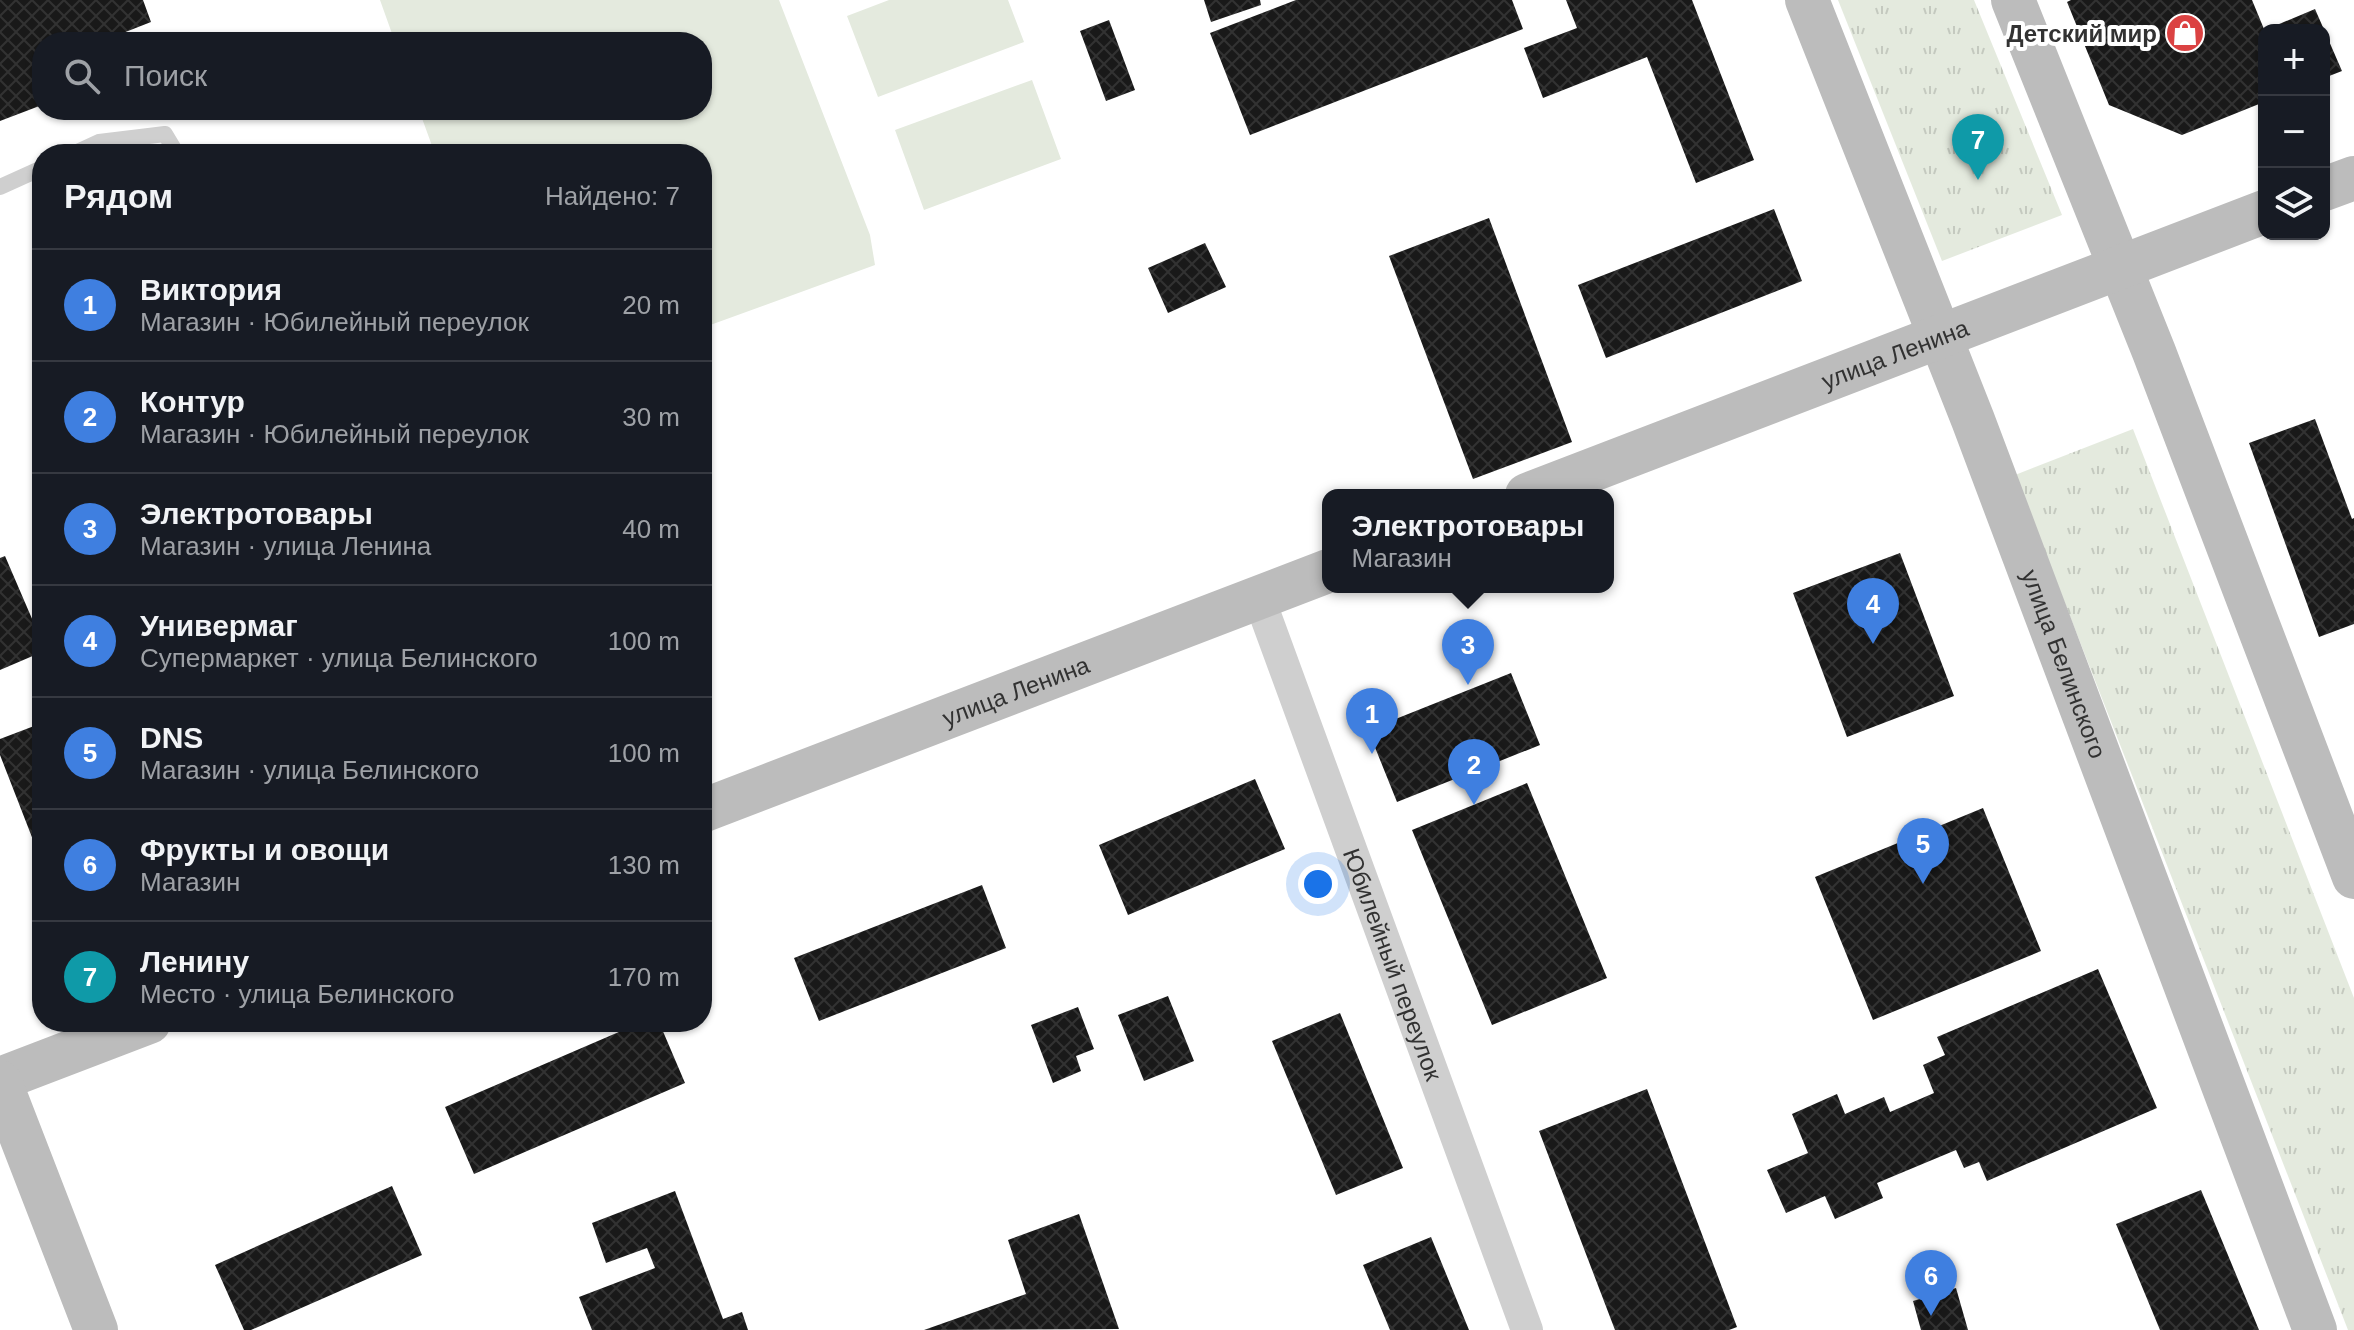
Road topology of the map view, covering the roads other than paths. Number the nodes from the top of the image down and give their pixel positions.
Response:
1 (1807, 0) edge
2 (2013, 0) edge
3 (95, 144) edge
4 (171, 144) edge
5 (32, 173) edge
6 (2354, 178) edge
7 (0, 187) edge
8 (2330, 187) edge
9 (2258, 214) edge
10 (2121, 268) junction
11 (1940, 337) junction
12 (1543, 489) edge
13 (1322, 573) edge
14 (1259, 598) junction
15 (712, 807) edge
16 (2354, 877) edge
17 (124, 1032) edge
18 (0, 1081) edge
19 (96, 1330) edge
20 (1527, 1330) edge
21 (2315, 1330) edge

1 - 11 street, улица Белинского
2 - 10 street
3 - 4 lane
5 - 7 lane
6 - 8 street
9 - 10 street, улица Ленина
10 - 11 street, улица Ленина
10 - 16 street
11 - 12 street, улица Ленина
11 - 21 street, улица Белинского
13 - 14 street, улица Ленина
14 - 15 street, улица Ленина
14 - 20 street, Юбилейный переулок
17 - 18 street
18 - 19 street

